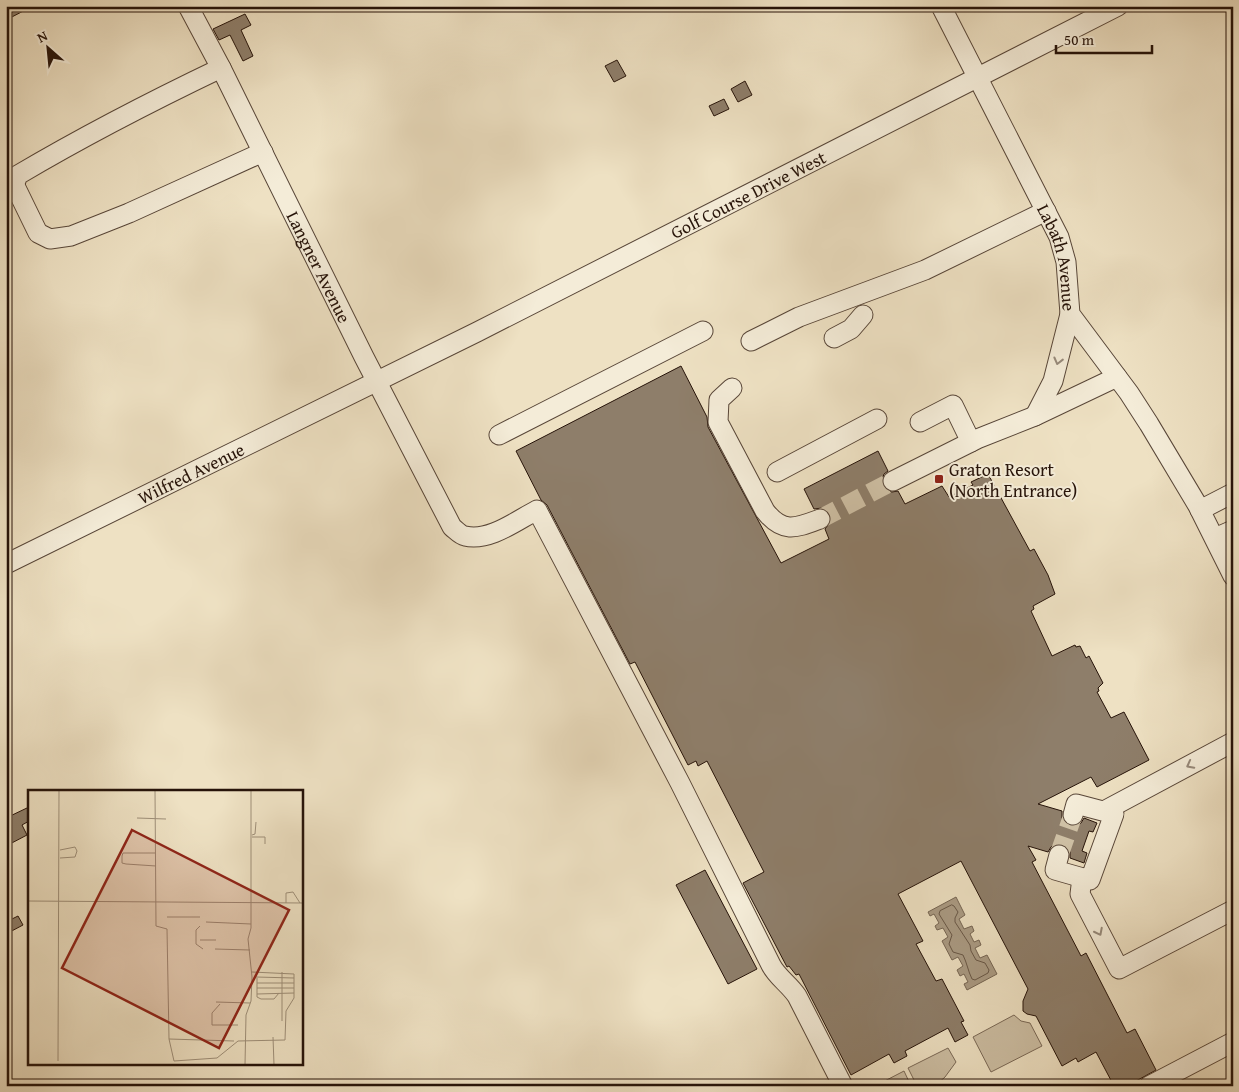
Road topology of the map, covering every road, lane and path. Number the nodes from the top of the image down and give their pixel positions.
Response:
1 (188, 6) edge
2 (941, 6) edge
3 (1118, 6) edge
4 (221, 68) junction
5 (977, 79) junction
6 (262, 152) junction
7 (1046, 211) junction
8 (1070, 314) junction
9 (863, 315) dead end
10 (703, 331) dead end
11 (834, 338) dead end
12 (751, 341) dead end
13 (1117, 377) junction
14 (377, 382) junction
15 (732, 388) dead end
16 (1035, 416) junction
17 (877, 419) dead end
18 (920, 422) dead end
19 (499, 435) dead end
20 (971, 442) junction
21 (777, 472) dead end
22 (893, 481) tunnel mouth
23 (1233, 494) edge
24 (1200, 510) junction
25 (820, 519) tunnel mouth
26 (1233, 530) edge
27 (1215, 538) junction
28 (6, 564) edge
29 (1233, 576) edge
30 (1233, 742) edge
31 (1104, 811) junction
32 (1073, 815) dead end
33 (1059, 855) tunnel mouth
34 (1082, 878) junction
35 (1233, 910) edge
36 (1233, 1042) edge
37 (843, 1086) edge
38 (1149, 1086) edge

1 - 4 street, Langner Avenue
2 - 5 street, Labath Avenue
3 - 5 street, Golf Course Drive West
4 - 6 street, Langner Avenue
4 - 6 street
5 - 7 street, Labath Avenue
5 - 14 street, Golf Course Drive West
6 - 14 street, Langner Avenue
7 - 8 street, Labath Avenue
7 - 12 street
8 - 13 street, Labath Avenue
8 -> 16 street
9 - 11 street
10 - 19 street
13 - 16 street
13 - 24 street, Labath Avenue
14 - 28 street, Wilfred Avenue
14 - 37 street, Langner Avenue
15 - 25 street
16 - 20 street
17 - 21 street
18 - 20 street
20 - 22 street
23 - 24 street
24 - 27 street, Labath Avenue
26 - 27 street
27 - 29 street, Labath Avenue
30 -> 31 street
31 - 32 street
31 - 34 street
33 - 34 street
34 -> 35 street
36 - 38 street

